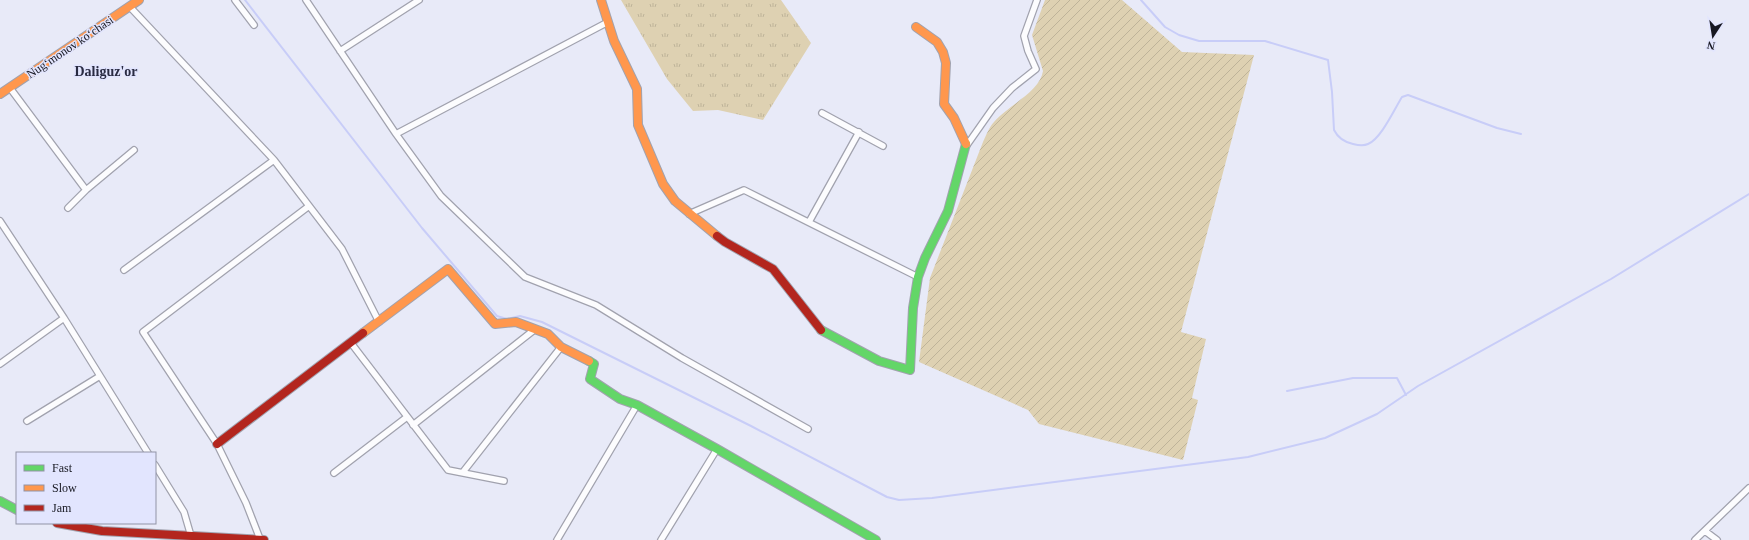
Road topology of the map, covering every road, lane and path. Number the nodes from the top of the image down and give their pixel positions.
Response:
1 (139, 0) edge
2 (235, 0) edge
3 (306, 0) edge
4 (419, 0) edge
5 (601, 0) edge
6 (1037, 0) edge
7 (130, 7) junction
8 (608, 22) junction
9 (254, 25) dead end
10 (916, 27) dead end
11 (340, 51) junction
12 (10, 88) junction
13 (0, 94) edge
14 (822, 113) dead end
15 (859, 132) junction
16 (396, 134) junction
17 (967, 145) junction
18 (883, 146) dead end
19 (134, 150) dead end
20 (274, 160) junction
21 (86, 190) junction
22 (309, 206) junction
23 (68, 208) dead end
24 (688, 214) junction
25 (0, 221) edge
26 (809, 222) junction
27 (124, 270) dead end
28 (918, 277) junction
29 (64, 318) junction
30 (379, 322) junction
31 (534, 330) junction
32 (351, 343) junction
33 (561, 347) junction
34 (0, 364) edge
35 (100, 376) junction
36 (637, 405) junction
37 (407, 417) junction
38 (27, 421) dead end
39 (413, 425) junction
40 (808, 429) dead end
41 (217, 444) junction
42 (717, 449) junction
43 (147, 452) edge
44 (156, 467) edge
45 (463, 472) junction
46 (334, 473) dead end
47 (504, 481) dead end
48 (1749, 488) edge
49 (0, 501) edge
50 (16, 509) edge
51 (63, 524) edge
52 (1705, 530) junction
53 (191, 536) junction
54 (262, 540) edge
55 (557, 540) edge
56 (661, 540) edge
57 (876, 540) edge
58 (1695, 540) edge
59 (1717, 540) edge

1 - 7 street, Nugʻmonov koʻchasi
2 - 9 street
3 - 11 street
4 - 11 street
5 - 8 street
6 - 17 street
7 - 12 street, Nugʻmonov koʻchasi
7 - 20 street
8 - 16 street
8 - 24 street
10 - 17 street
11 - 16 street
12 - 13 street, Nugʻmonov koʻchasi
12 - 21 street
14 - 15 street
15 - 18 street
15 - 26 street
16 - 40 street
17 - 28 street
19 - 21 street
20 - 22 street
20 - 27 street
21 - 23 street
22 - 30 street
22 - 41 street
24 - 26 street
24 - 28 street
25 - 29 street
26 - 28 street
29 - 34 street
29 - 35 street
30 - 31 street
30 - 32 street
31 - 33 street
31 - 39 street
32 - 37 street
32 - 41 street
33 - 36 street
33 - 45 street
35 - 38 street
35 - 43 street
36 - 42 street
36 - 55 street
37 - 39 street
37 - 46 street
39 - 45 street
41 - 54 street
42 - 56 street
42 - 57 street
44 - 53 street
45 - 47 street
48 - 52 street
49 - 50 street
51 - 53 street
52 - 58 street
52 - 59 street
53 - 54 street

